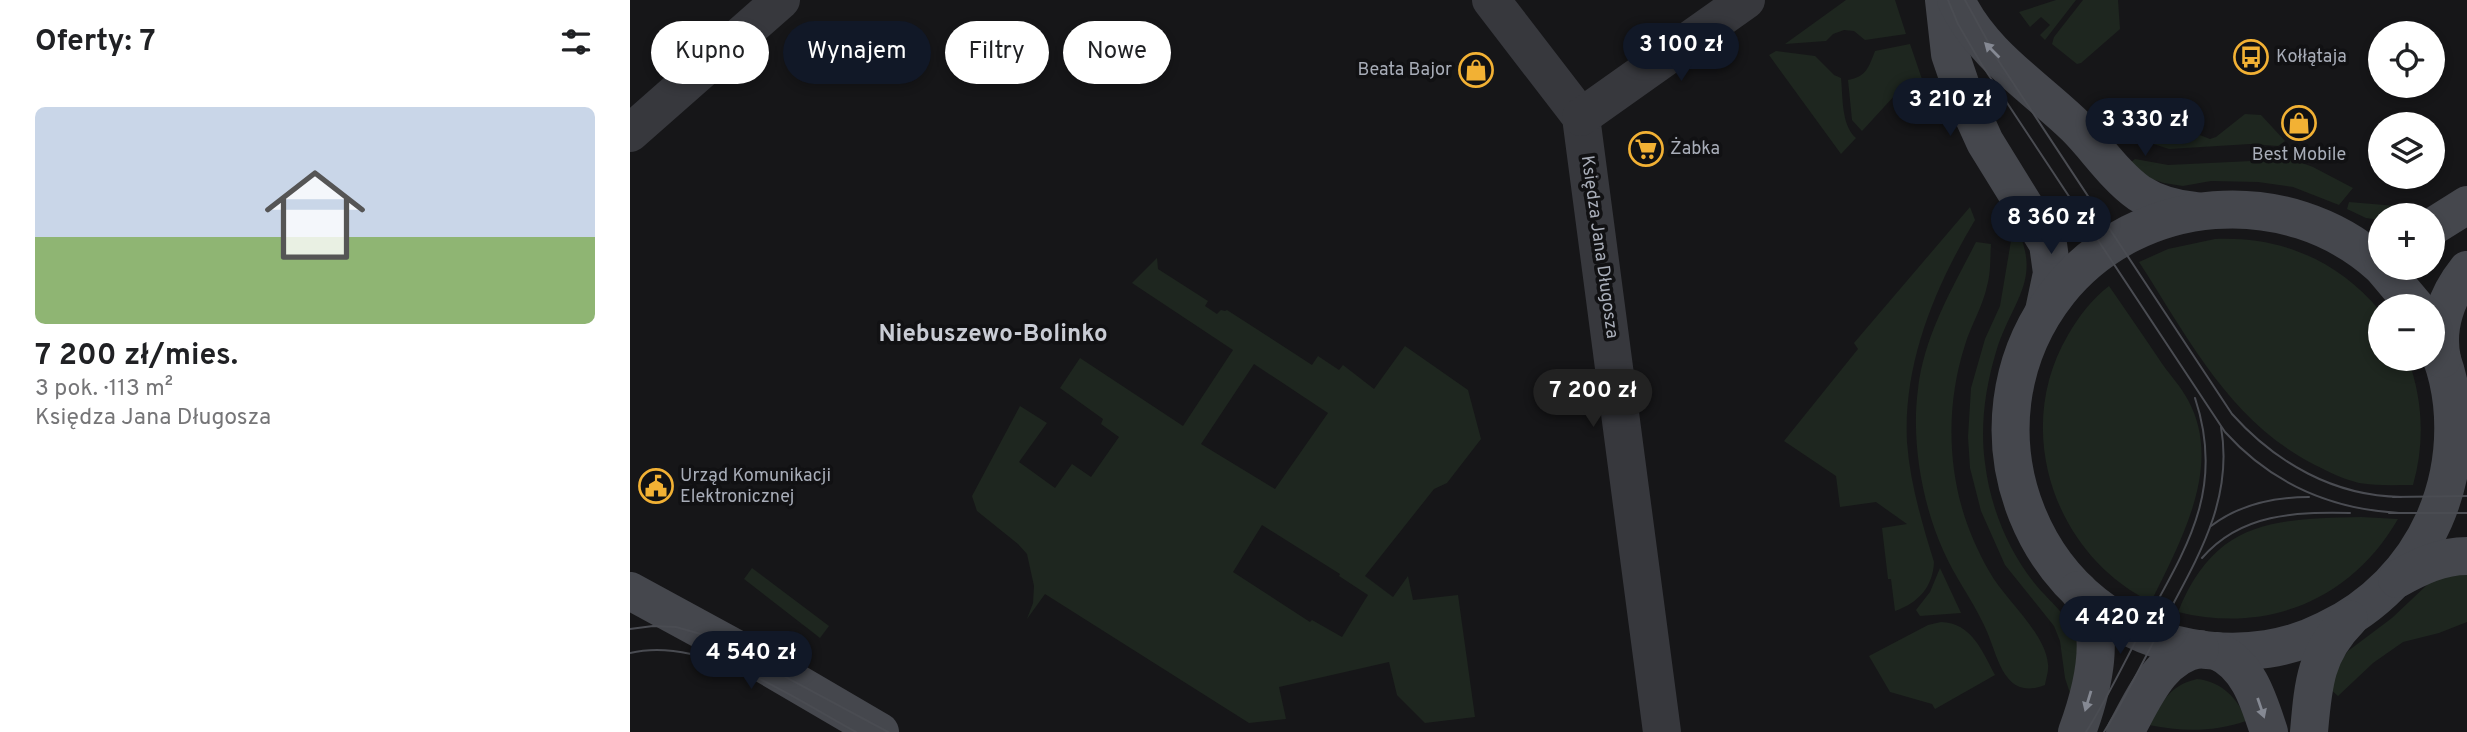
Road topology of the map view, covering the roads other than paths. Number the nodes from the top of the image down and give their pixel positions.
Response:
1 (780, 0) edge
2 (1491, 0) edge
3 (1746, 0) edge
4 (1944, 0) edge
5 (1956, 0) edge
6 (1581, 117) junction
7 (630, 133) edge
8 (2467, 205) edge
9 (2194, 211) junction
10 (2445, 219) edge
11 (2363, 244) edge
12 (2467, 270) edge
13 (2394, 280) edge
14 (2406, 294) edge
15 (2041, 316) junction
16 (2448, 374) edge
17 (2467, 556) edge
18 (2390, 585) junction
19 (2077, 589) junction
20 (637, 603) edge
21 (2350, 618) junction
22 (2208, 650) junction
23 (880, 732) edge
24 (1662, 732) edge
25 (2077, 732) edge
26 (2125, 732) edge
27 (2269, 732) edge
28 (2309, 732) edge

1 - 7 street
2 - 6 street
3 - 6 street
4 - 15 street
9 -> 5 street
6 - 24 street, Księdza Jana Długosza
8 - 10 street
9 - 11 street
9 - 15 street
12 - 16 street
13 - 14 street
15 - 19 street
16 - 18 street
17 - 18 street
18 - 21 street
19 - 22 street
19 -> 25 street
20 - 23 street
21 - 22 street
21 - 28 street
22 - 26 street
22 -> 27 street

